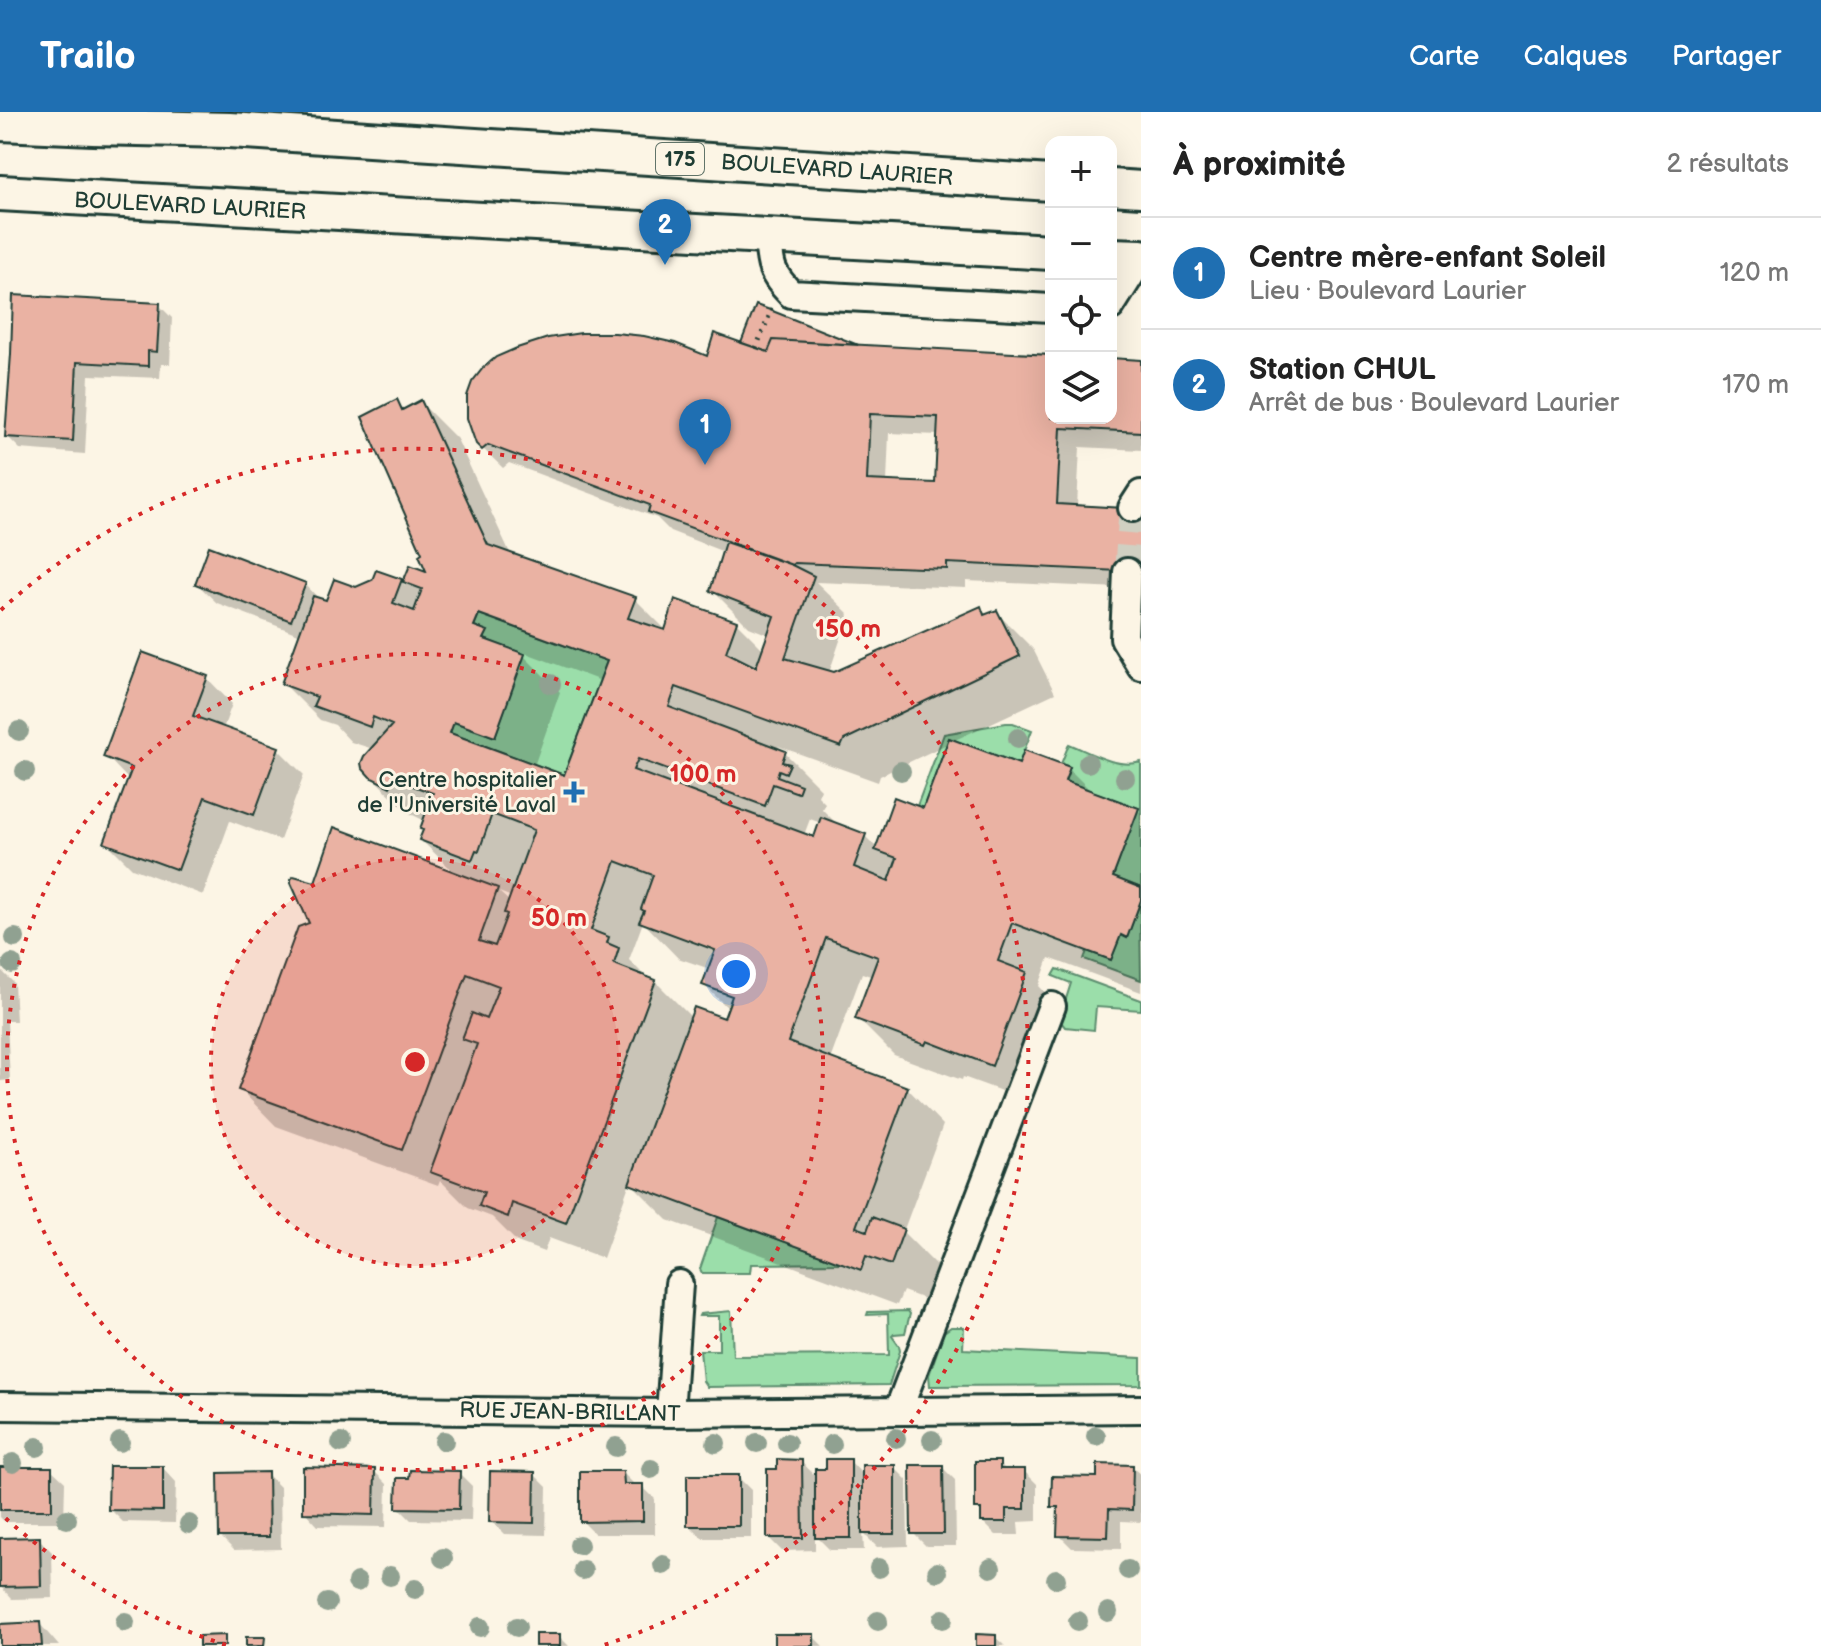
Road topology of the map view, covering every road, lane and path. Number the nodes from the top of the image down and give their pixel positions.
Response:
1 (220, 121) edge
2 (0, 123) edge
3 (1045, 183) edge
4 (1117, 187) edge
5 (1141, 189) edge
6 (0, 193) edge
7 (768, 237) junction
8 (1045, 252) edge
9 (1117, 256) edge
10 (1141, 258) edge
11 (1117, 296) edge
12 (1045, 308) edge
13 (770, 310) dead end
14 (756, 348) dead end
15 (1127, 572) tunnel mouth
16 (1141, 666) edge
17 (1052, 1006) dead end
18 (679, 1284) dead end
19 (0, 1406) edge
20 (1141, 1409) edge
21 (898, 1411) junction
22 (670, 1413) junction

1 - 2 main road, BOULEVARD LAURIER / 175
1 - 3 main road, BOULEVARD LAURIER / 175
4 - 5 main road
6 - 7 main road, BOULEVARD LAURIER
7 - 8 main road, BOULEVARD LAURIER
7 - 12 street
9 - 10 main road
10 - 11 street
13 - 14 path
15 - 16 street
17 - 21 street
18 - 22 street
19 - 22 street, RUE JEAN-BRILLANT
20 - 21 street, RUE JEAN-BRILLANT
21 - 22 street, RUE JEAN-BRILLANT

